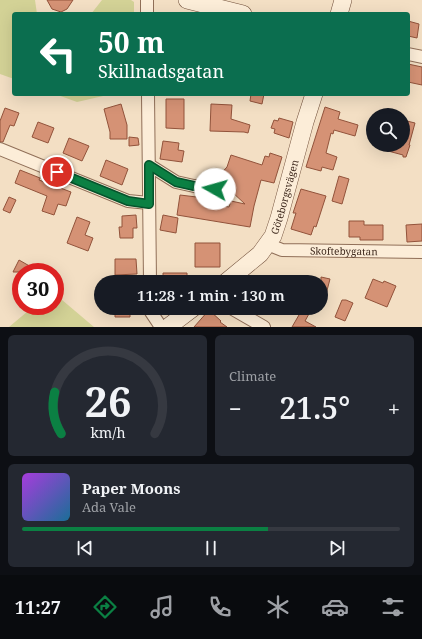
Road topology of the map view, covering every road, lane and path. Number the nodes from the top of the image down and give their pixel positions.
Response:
1 (147, 0) edge
2 (187, 0) edge
3 (343, 0) edge
4 (147, 12) edge
5 (235, 12) edge
6 (339, 12) edge
7 (410, 54) edge
8 (422, 56) edge
9 (148, 96) edge
10 (313, 96) edge
11 (0, 149) edge
12 (149, 165) junction
13 (215, 189) dead end
14 (149, 204) junction
15 (267, 244) junction
16 (422, 252) edge
17 (150, 275) edge
18 (234, 275) edge
19 (153, 315) edge
20 (184, 315) edge
21 (243, 315) edge
22 (161, 327) edge
23 (168, 327) edge
24 (264, 327) edge

1 - 4 street
2 - 5 street
3 - 6 street
7 - 8 street
9 - 12 street
10 - 15 street, Göteborgsvägen
11 - 14 street
12 - 13 street
12 - 14 street
14 - 17 street
15 - 16 street, Skoftebygatan
15 - 18 street, Göteborgsvägen
19 - 22 street
20 - 23 street
21 - 24 street

